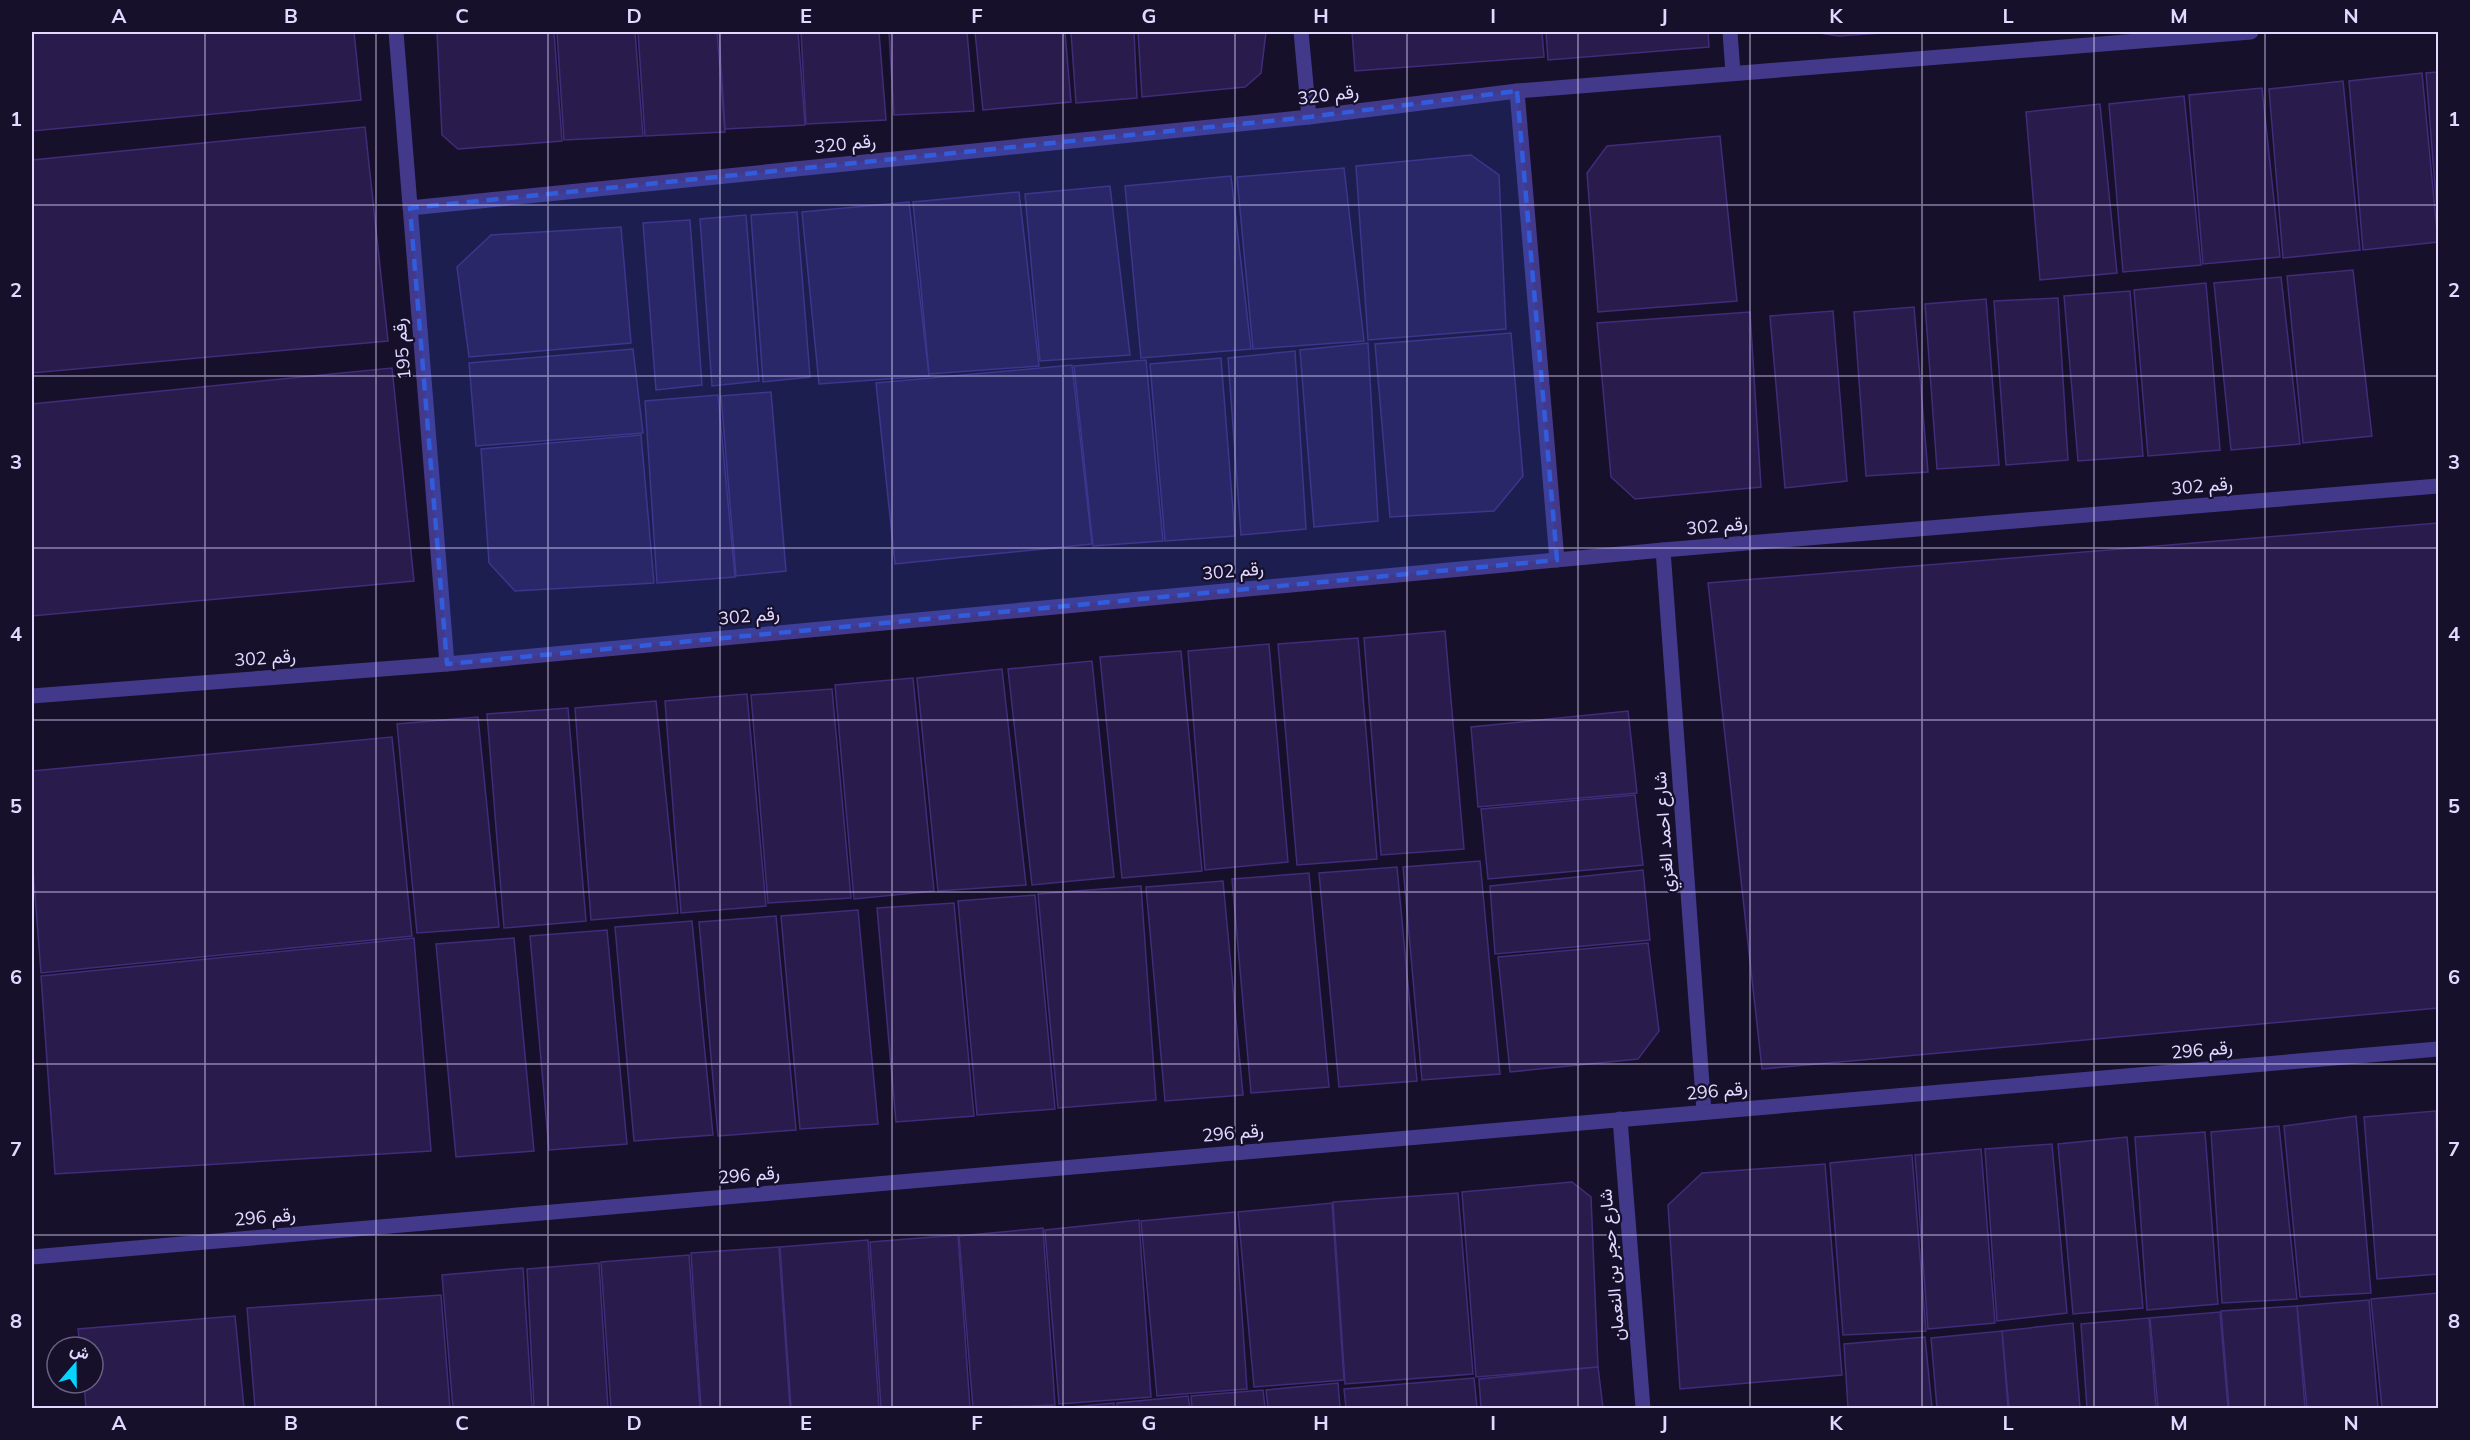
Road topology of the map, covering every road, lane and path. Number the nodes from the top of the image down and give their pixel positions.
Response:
1 (396, 32) edge
2 (1300, 32) edge
3 (1730, 32) edge
4 (2251, 32) edge
5 (1733, 74) junction
6 (1517, 91) junction
7 (1309, 117) junction
8 (410, 208) junction
9 (2439, 486) edge
10 (1663, 550) junction
11 (1557, 560) junction
12 (447, 663) junction
13 (32, 696) edge
14 (2439, 1049) edge
15 (1704, 1111) junction
16 (1620, 1119) junction
17 (32, 1257) edge
18 (1643, 1408) edge

1 - 8 street, رقم 195
2 - 7 street
3 - 5 street
4 - 5 street, رقم 320
5 - 6 street, رقم 320
6 - 7 street, رقم 320
6 - 11 street
7 - 8 street, رقم 320
8 - 12 street, رقم 195
9 - 10 street, رقم 302
10 - 11 street, رقم 302
10 - 15 street, شارع احمد الغزي
11 - 12 street, رقم 302
12 - 13 street, رقم 302
14 - 15 street, رقم 296
15 - 16 street, رقم 296
16 - 17 street, رقم 296
16 - 18 street, شارع حجر بن النعمان

